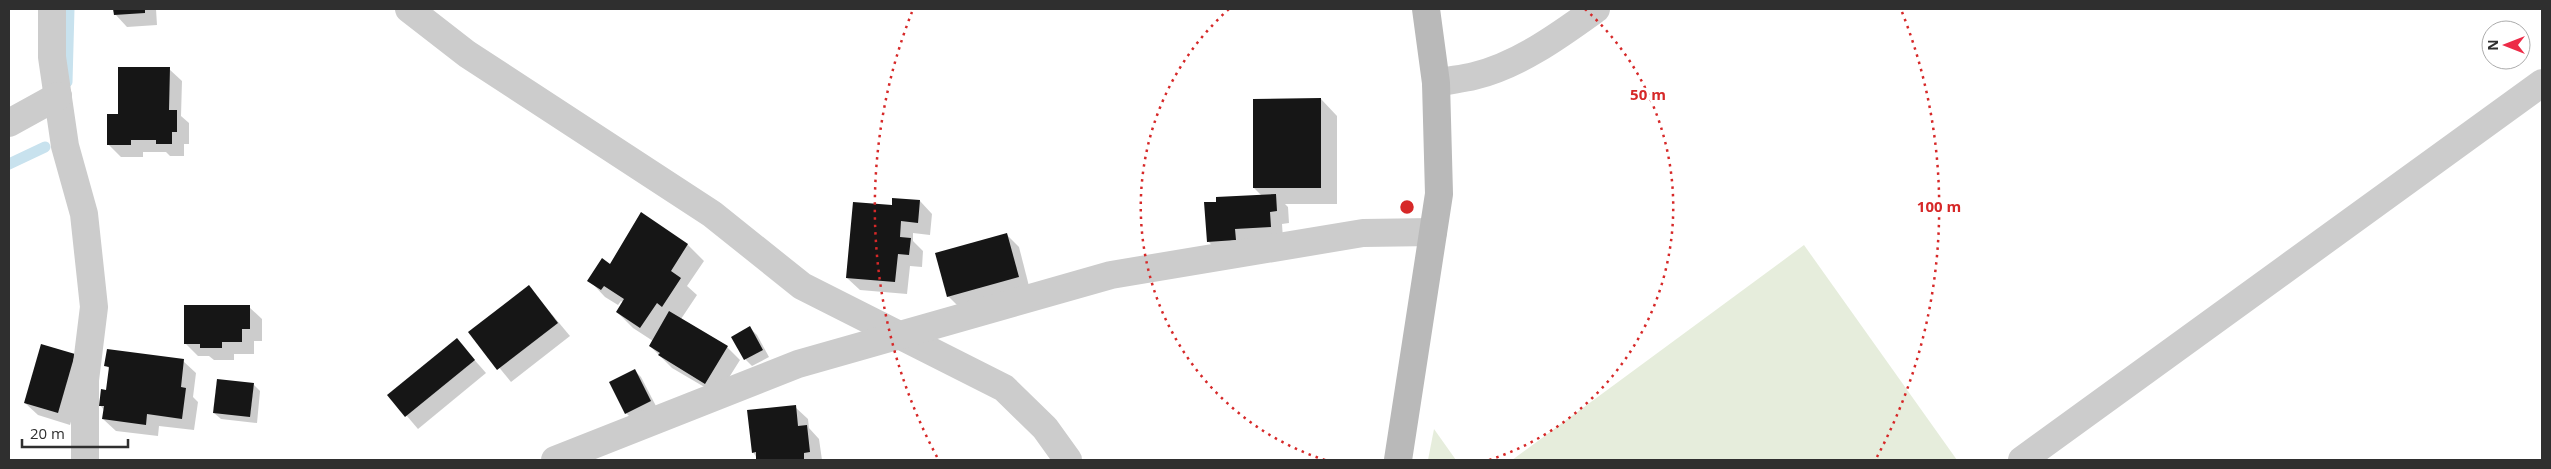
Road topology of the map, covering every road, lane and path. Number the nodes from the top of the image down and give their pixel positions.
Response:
1 (52, 9) edge
2 (410, 9) edge
3 (1426, 9) edge
4 (1596, 9) edge
5 (1436, 83) junction
6 (2542, 83) edge
7 (58, 96) junction
8 (9, 123) edge
9 (1433, 232) junction
10 (899, 335) junction
11 (85, 460) edge
12 (554, 460) edge
13 (1068, 460) edge
14 (1398, 460) edge
15 (2022, 460) edge

1 - 7 street
2 - 10 street
3 - 5 street
4 - 5 street
5 - 9 street
6 - 15 street
7 - 8 street
7 - 11 street
9 - 10 street
9 - 14 street
10 - 12 street
10 - 13 street

